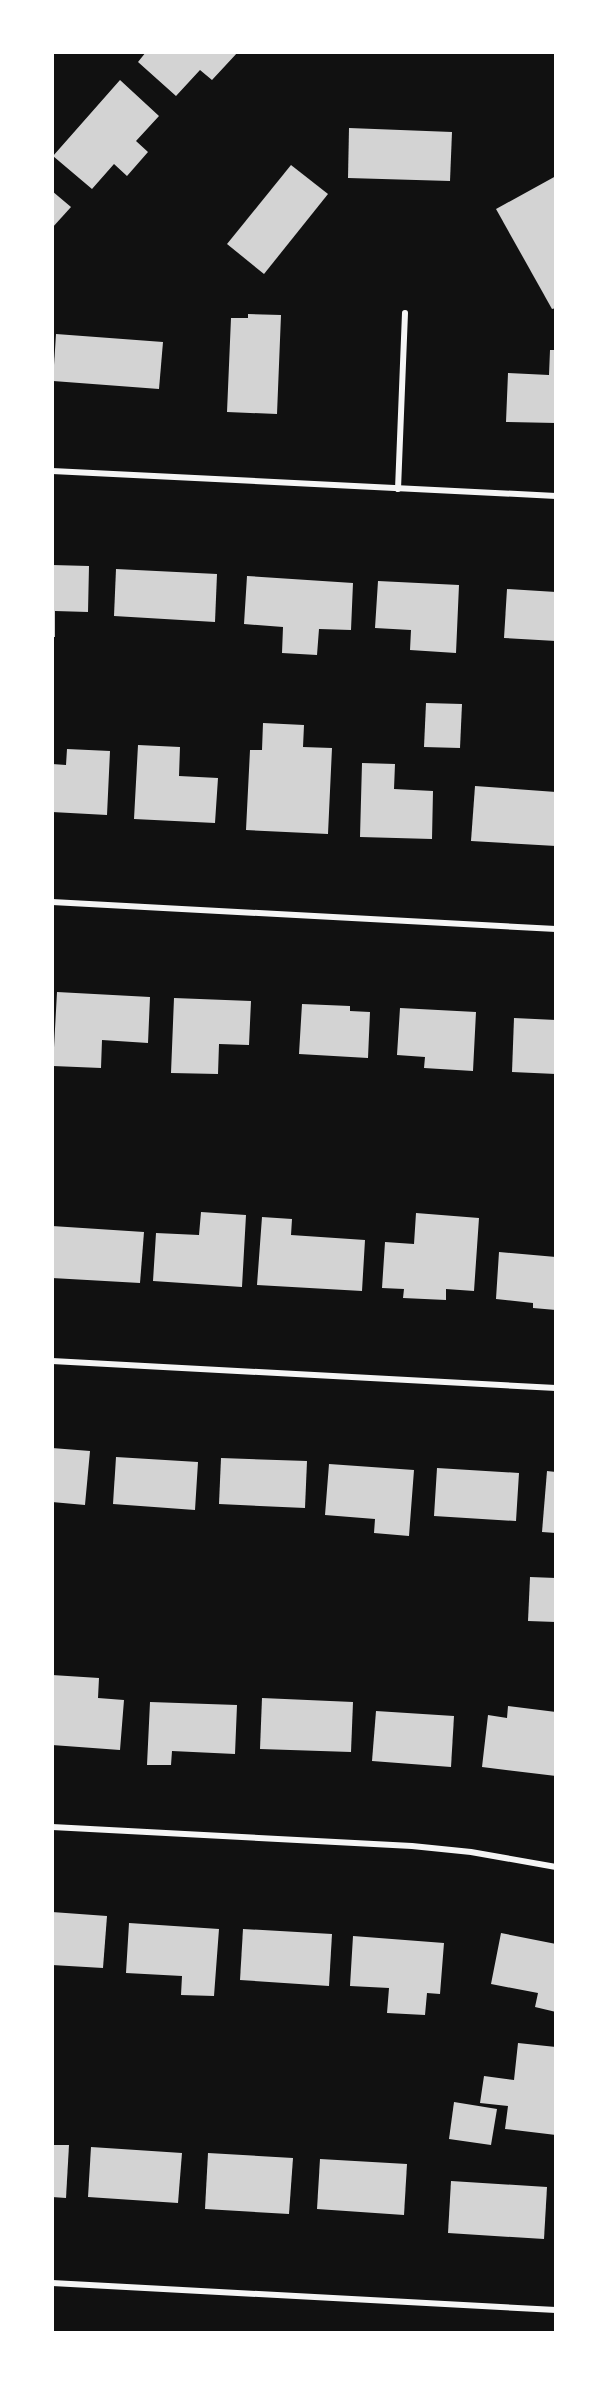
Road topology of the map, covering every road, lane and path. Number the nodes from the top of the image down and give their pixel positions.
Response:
1 (405, 313) dead end
2 (52, 471) edge
3 (398, 489) junction
4 (555, 496) edge
5 (52, 902) edge
6 (555, 929) edge
7 (52, 1361) edge
8 (555, 1388) edge
9 (52, 1827) edge
10 (555, 1867) edge
11 (52, 2283) edge
12 (555, 2310) edge

1 - 3 street
2 - 3 street
3 - 4 street
5 - 6 street
7 - 8 street
9 - 10 street
11 - 12 street

